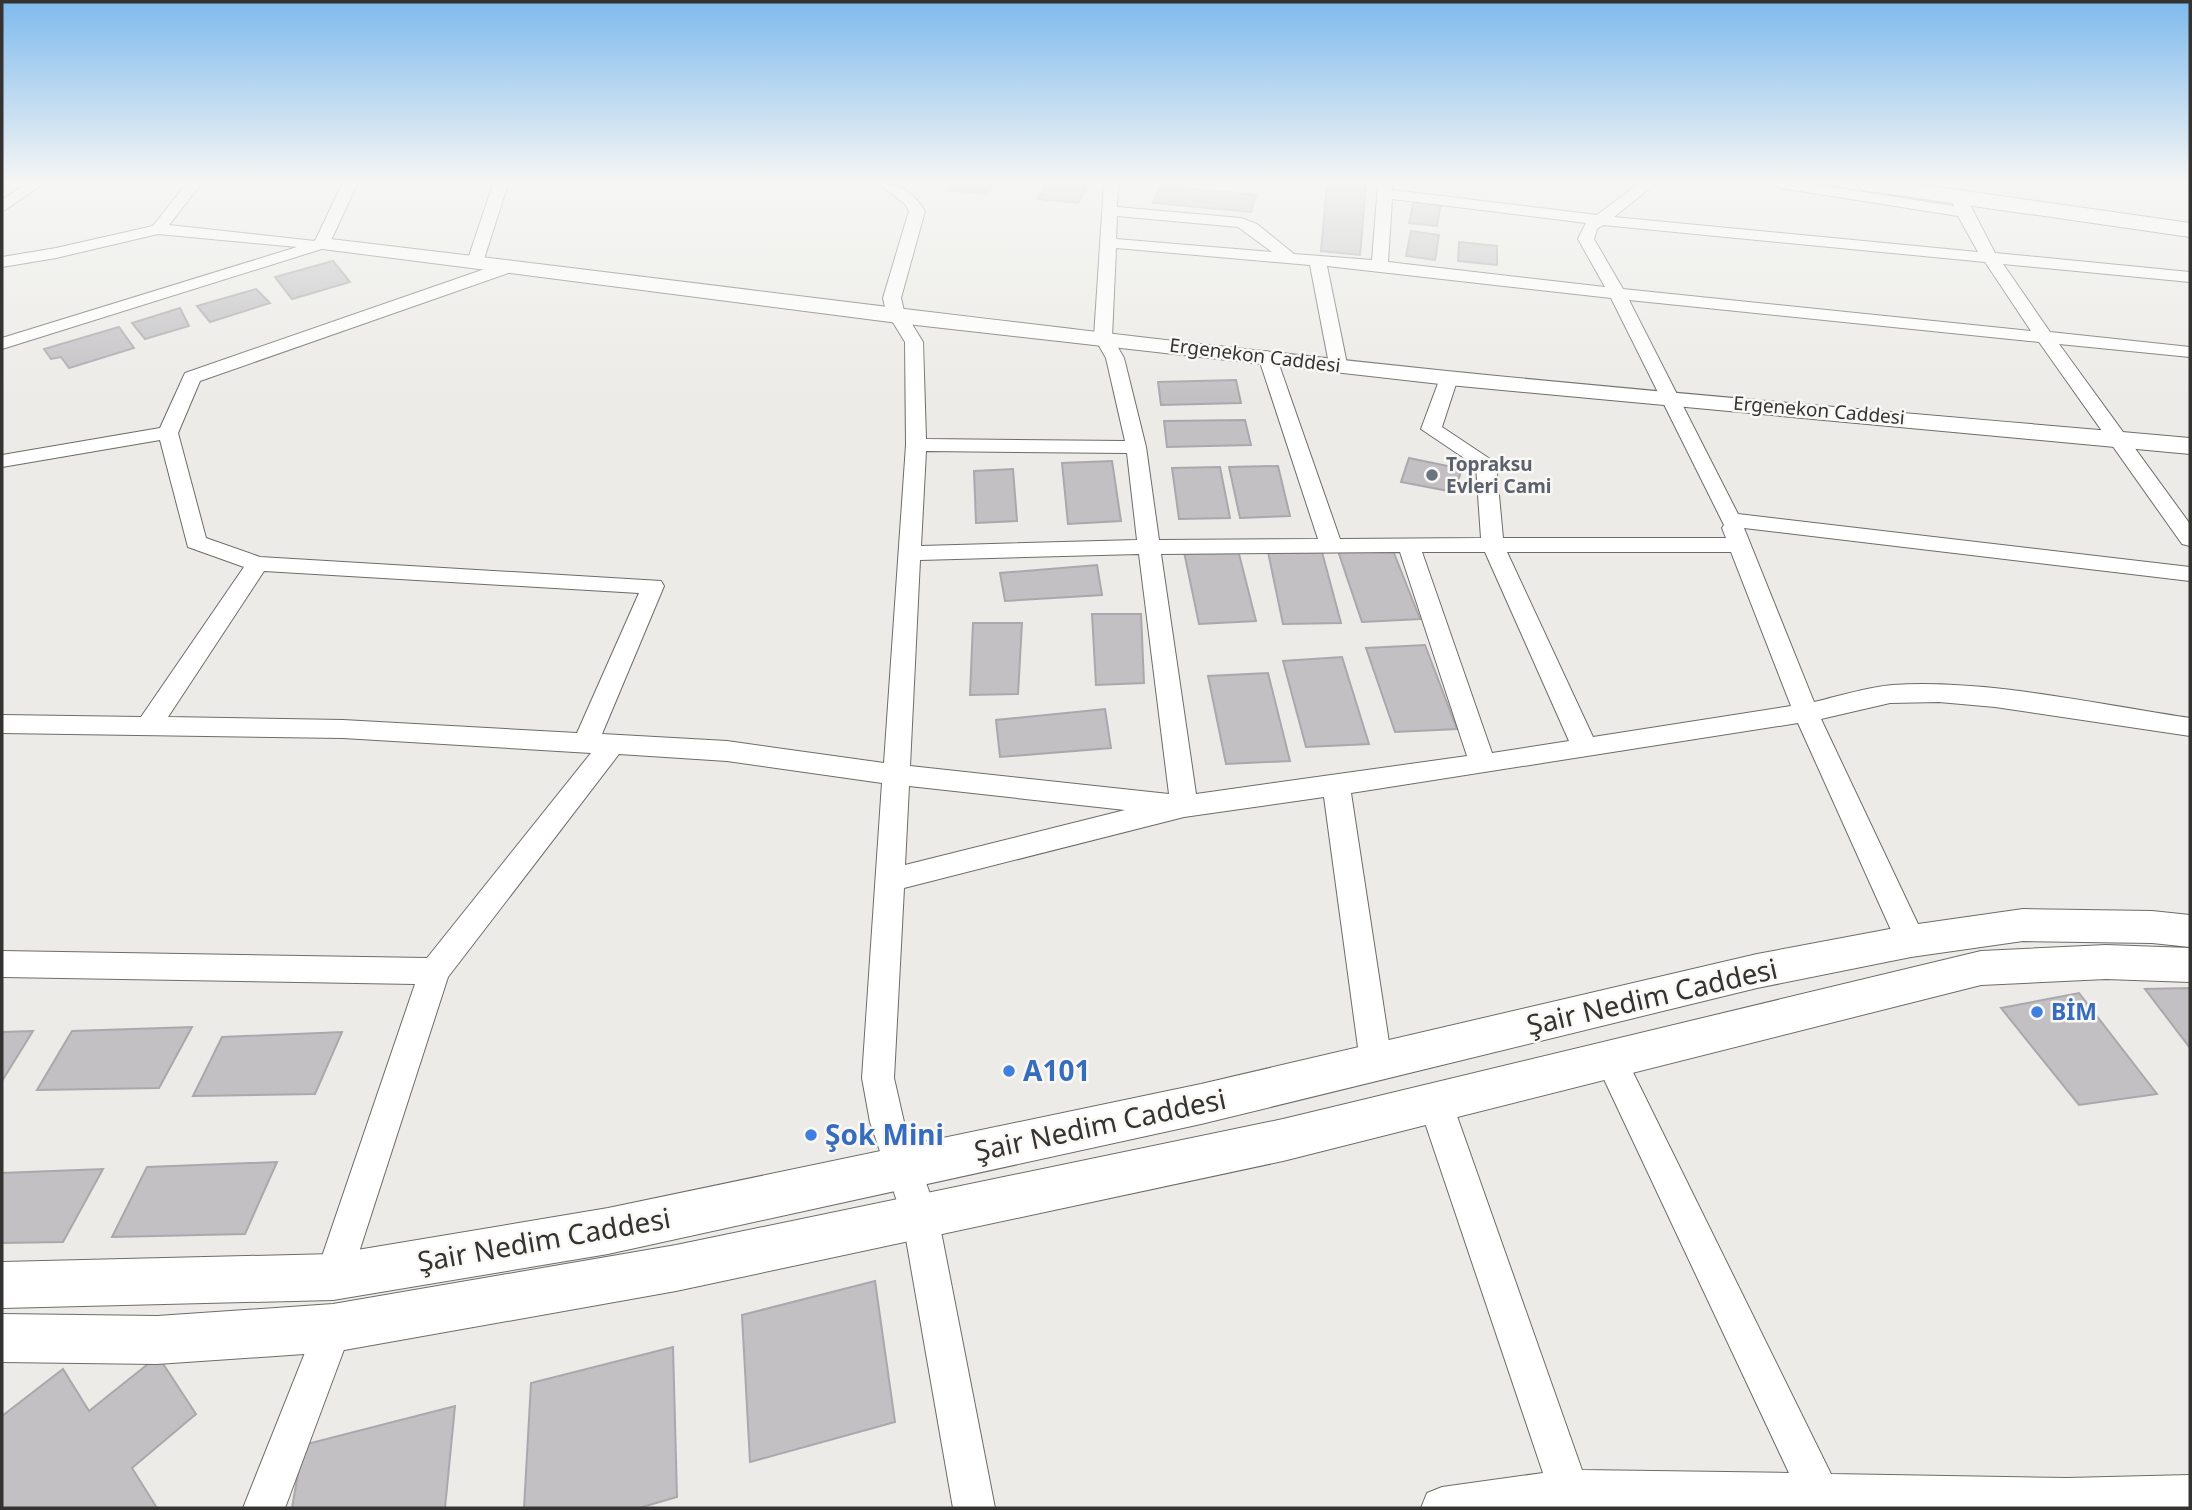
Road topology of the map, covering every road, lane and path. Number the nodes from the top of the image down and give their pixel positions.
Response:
1 (47, 254) edge
2 (289, 254) edge
3 (411, 254) edge
4 (478, 254) edge
5 (904, 254) edge
6 (1107, 254) edge
7 (1255, 254) edge
8 (1285, 254) edge
9 (1381, 254) edge
10 (1595, 254) edge
11 (1972, 254) edge
12 (1989, 256) junction
13 (1288, 257) junction
14 (1317, 260) junction
15 (2, 262) edge
16 (475, 262) junction
17 (511, 266) junction
18 (1380, 266) junction
19 (2190, 276) edge
20 (1617, 294) junction
21 (898, 316) junction
22 (1103, 337) junction
23 (2045, 337) junction
24 (2, 346) edge
25 (2190, 352) edge
26 (1267, 356) junction
27 (1338, 364) junction
28 (1449, 378) junction
29 (1667, 396) junction
30 (168, 433) junction
31 (2120, 439) junction
32 (916, 445) junction
33 (2190, 446) edge
34 (1136, 447) junction
35 (2, 461) edge
36 (1730, 520) junction
37 (2190, 539) edge
38 (1493, 545) junction
39 (1740, 545) junction
40 (1331, 546) junction
41 (1149, 547) junction
42 (1409, 547) junction
43 (909, 553) junction
44 (258, 564) junction
45 (2190, 573) edge
46 (1806, 713) junction
47 (2, 724) edge
48 (148, 727) junction
49 (2190, 727) edge
50 (599, 744) junction
51 (1585, 747) junction
52 (1483, 764) junction
53 (897, 775) junction
54 (1336, 785) junction
55 (1184, 806) junction
56 (891, 880) junction
57 (2190, 931) edge
58 (1911, 941) junction
59 (2, 964) edge
60 (2190, 965) edge
61 (435, 971) junction
62 (1609, 1058) junction
63 (1376, 1062) junction
64 (1435, 1102) junction
65 (901, 1168) junction
66 (920, 1216) junction
67 (333, 1277) junction
68 (2, 1285) edge
69 (333, 1328) junction
70 (2, 1338) edge
71 (1820, 1495) junction
72 (2190, 1495) edge
73 (1573, 1499) edge
74 (2069, 1504) edge
75 (264, 1508) edge
76 (974, 1508) edge
77 (1442, 1508) edge

1 - 15 street
2 - 24 street
3 - 16 street, Ergenekon Caddesi
4 - 16 street
5 - 21 street
6 - 22 street
7 - 13 street
8 - 13 street
9 - 18 street
10 - 20 street
11 - 12 street
12 - 19 street
12 - 23 street
13 - 14 street
14 - 18 street
14 - 27 street
16 - 17 street, Ergenekon Caddesi
17 - 21 street, Ergenekon Caddesi
17 - 30 street
18 - 20 street
20 - 23 street
20 - 29 street
21 - 22 street, Ergenekon Caddesi
21 - 32 street
22 - 26 street, Ergenekon Caddesi
22 - 34 street
23 - 25 street
23 - 31 street
26 - 27 street, Ergenekon Caddesi
26 - 40 street
27 - 28 street, Ergenekon Caddesi
28 - 29 street, Ergenekon Caddesi
28 - 38 street
29 - 31 street, Ergenekon Caddesi
29 - 36 street
30 - 35 street
30 - 44 street
31 - 33 street, Ergenekon Caddesi
31 - 37 street
32 - 34 street
32 - 43 street
34 - 41 street
36 - 39 street
36 - 45 street
38 - 39 street
38 - 42 street
38 - 51 street
39 - 46 street
40 - 41 street
40 - 42 street
41 - 43 street
41 - 55 street
42 - 52 street
43 - 53 street
44 - 48 street
44 - 50 street
46 - 49 street
46 - 51 street
46 - 58 street
47 - 48 street
48 - 50 street
50 - 53 street
50 - 61 street
51 - 52 street
52 - 54 street
53 - 55 street
53 - 56 street
54 - 55 street
54 - 63 street
55 - 56 street
56 - 65 street
57 - 58 street, Şair Nedim Caddesi
58 - 63 street, Şair Nedim Caddesi
59 - 61 street
60 - 62 street
61 - 67 street
62 - 64 street
62 - 71 street
63 - 65 street, Şair Nedim Caddesi
64 - 66 street
64 - 73 street
65 - 66 street
65 - 67 street, Şair Nedim Caddesi
66 - 69 street
66 - 76 street
67 - 68 street, Şair Nedim Caddesi
69 - 70 street
69 - 75 street
71 - 73 street
71 - 74 street
72 - 74 street
73 - 77 street

